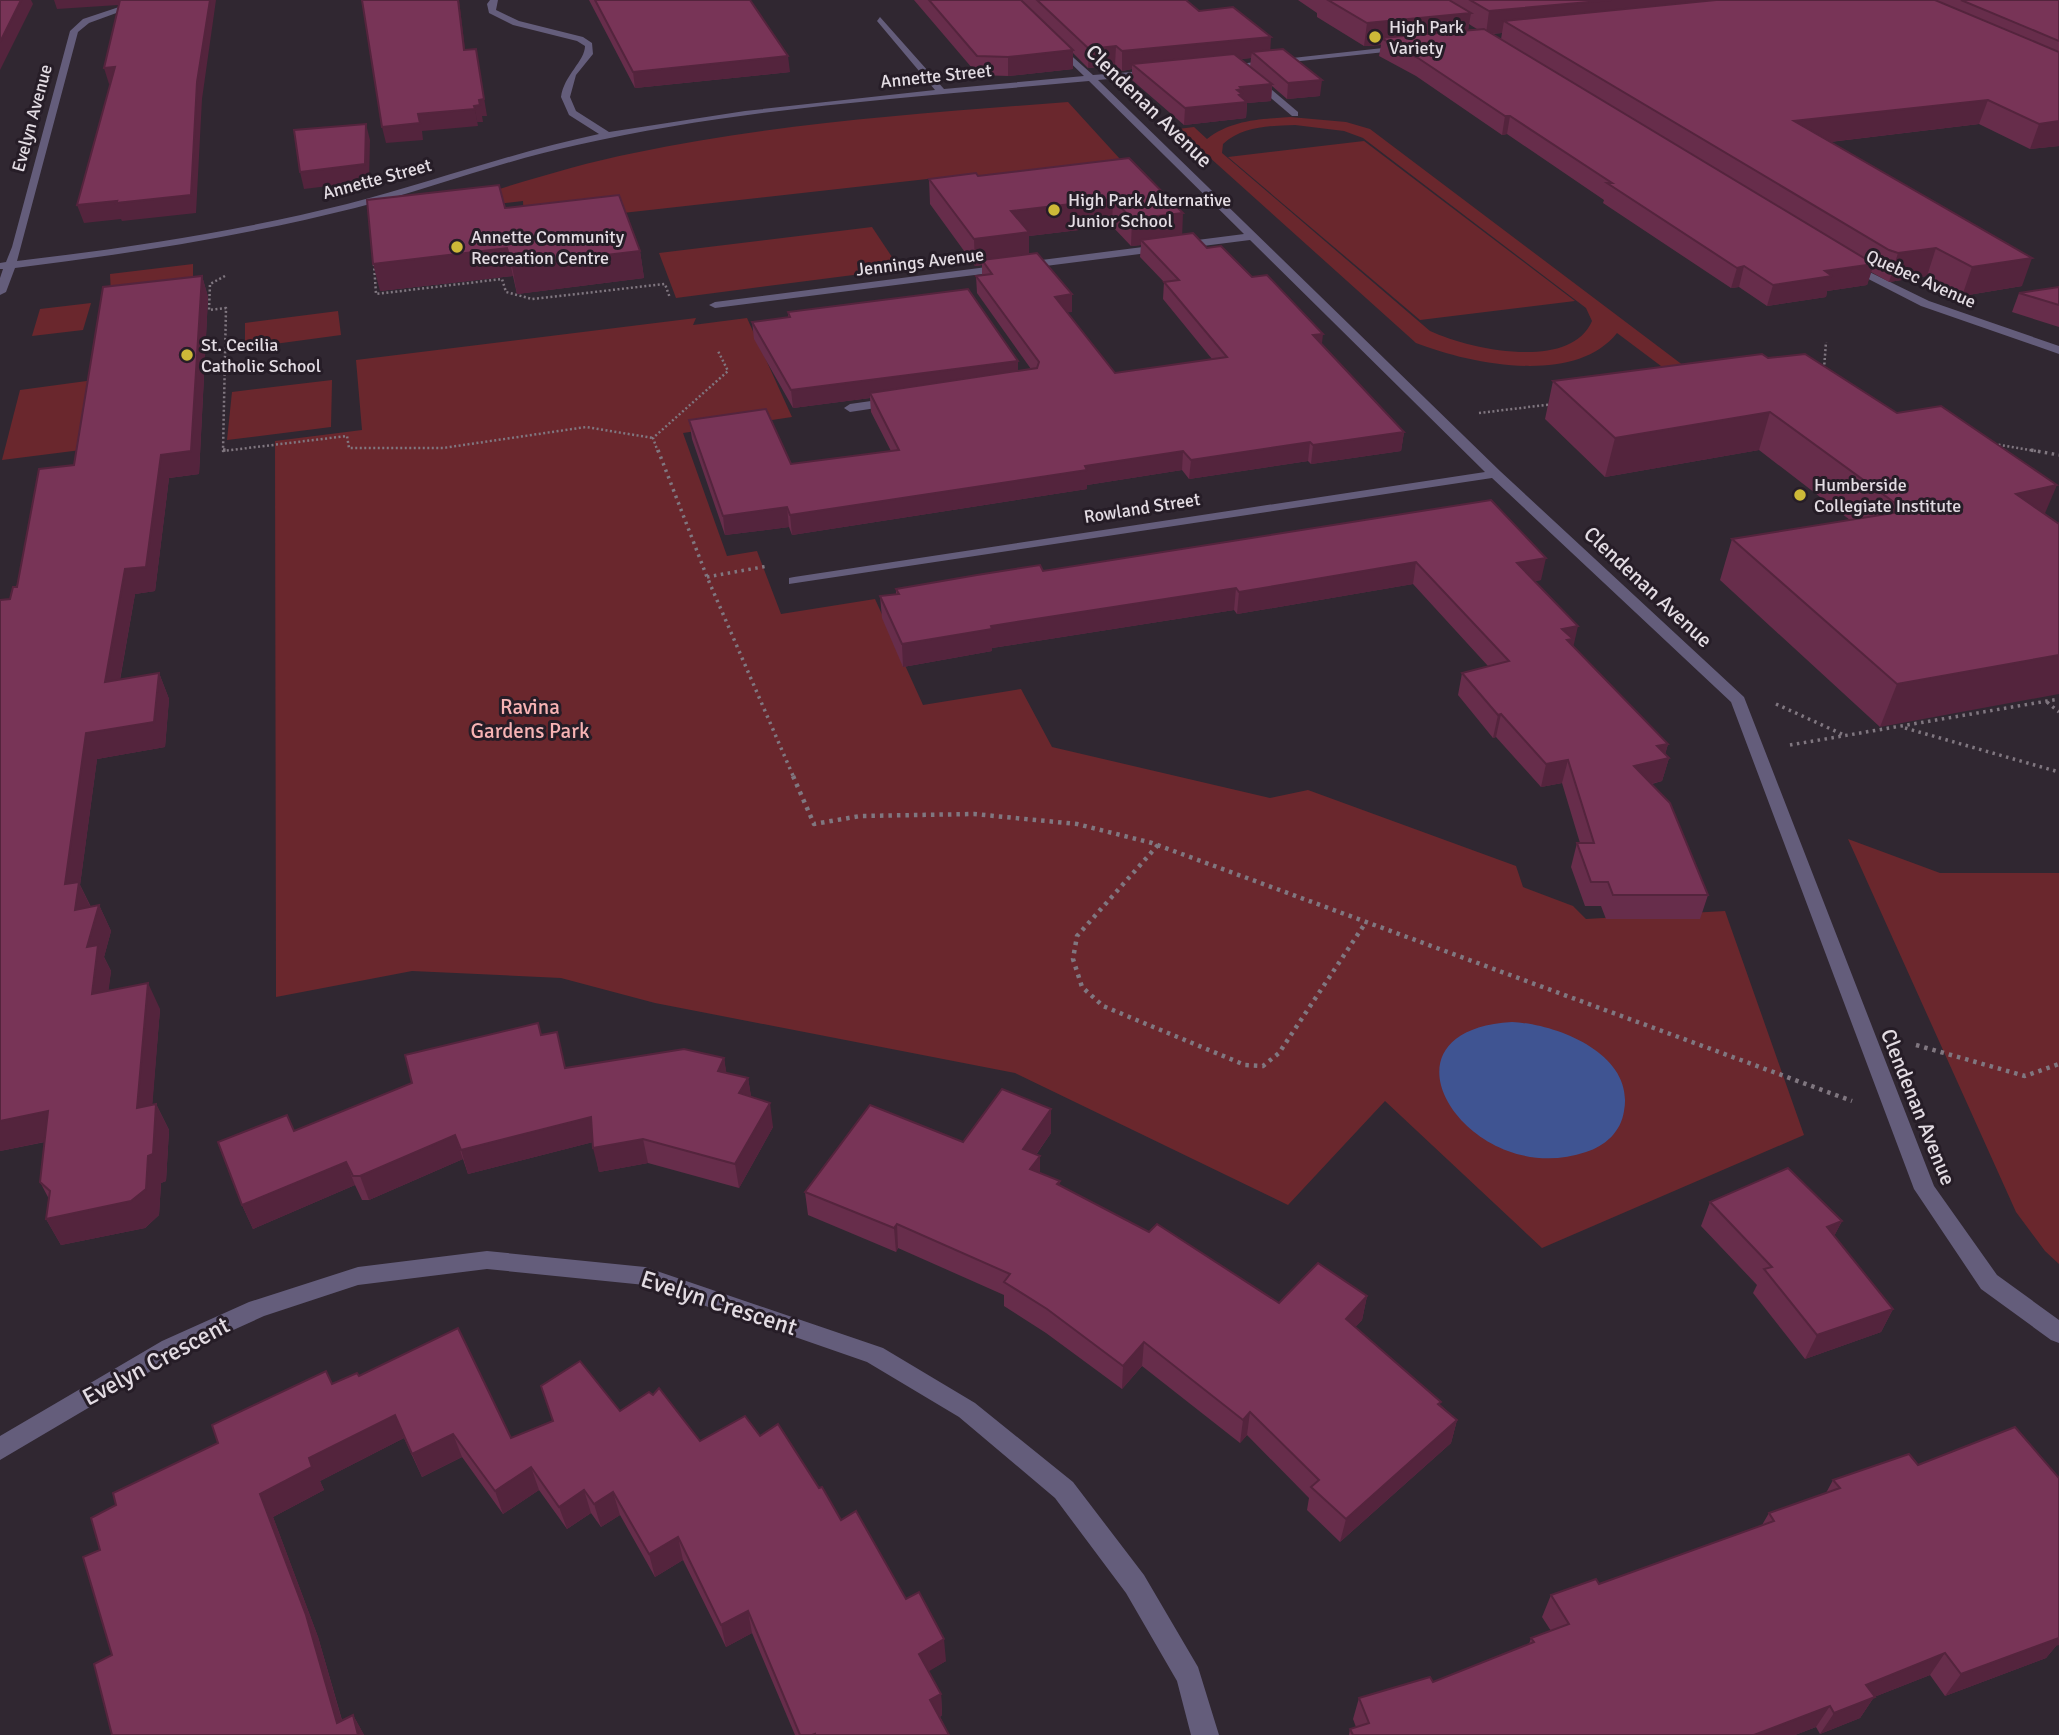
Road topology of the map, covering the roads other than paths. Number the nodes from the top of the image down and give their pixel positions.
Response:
1 (148, 0) edge
2 (494, 0) edge
3 (880, 19) dead end
4 (1040, 29) edge
5 (1412, 47) edge
6 (1236, 64) junction
7 (1210, 67) edge
8 (1159, 72) edge
9 (1091, 79) junction
10 (943, 93) junction
11 (1295, 114) dead end
12 (607, 135) junction
13 (1253, 236) junction
14 (1840, 260) edge
15 (4, 265) edge
16 (0, 292) edge
17 (715, 305) dead end
18 (2059, 350) edge
19 (902, 401) edge
20 (850, 408) dead end
21 (1495, 474) junction
22 (794, 581) dead end
23 (2059, 1333) edge
24 (0, 1449) edge
25 (1205, 1735) edge

1 - 15 street, Evelyn Avenue
2 - 12 street
3 - 10 street
4 - 9 street, Clendenan Avenue
5 - 6 street
6 - 7 street
6 - 11 street
8 - 9 street, Annette Street
9 - 10 street, Annette Street
9 - 13 street, Clendenan Avenue
10 - 12 street, Annette Street
12 - 15 street, Annette Street
13 - 17 street, Jennings Avenue
13 - 21 street, Clendenan Avenue
14 - 18 street, Quebec Avenue
15 - 16 street, Evelyn Avenue
19 - 20 street
21 - 22 street, Rowland Street
21 - 23 street, Clendenan Avenue
24 - 25 street, Evelyn Crescent

